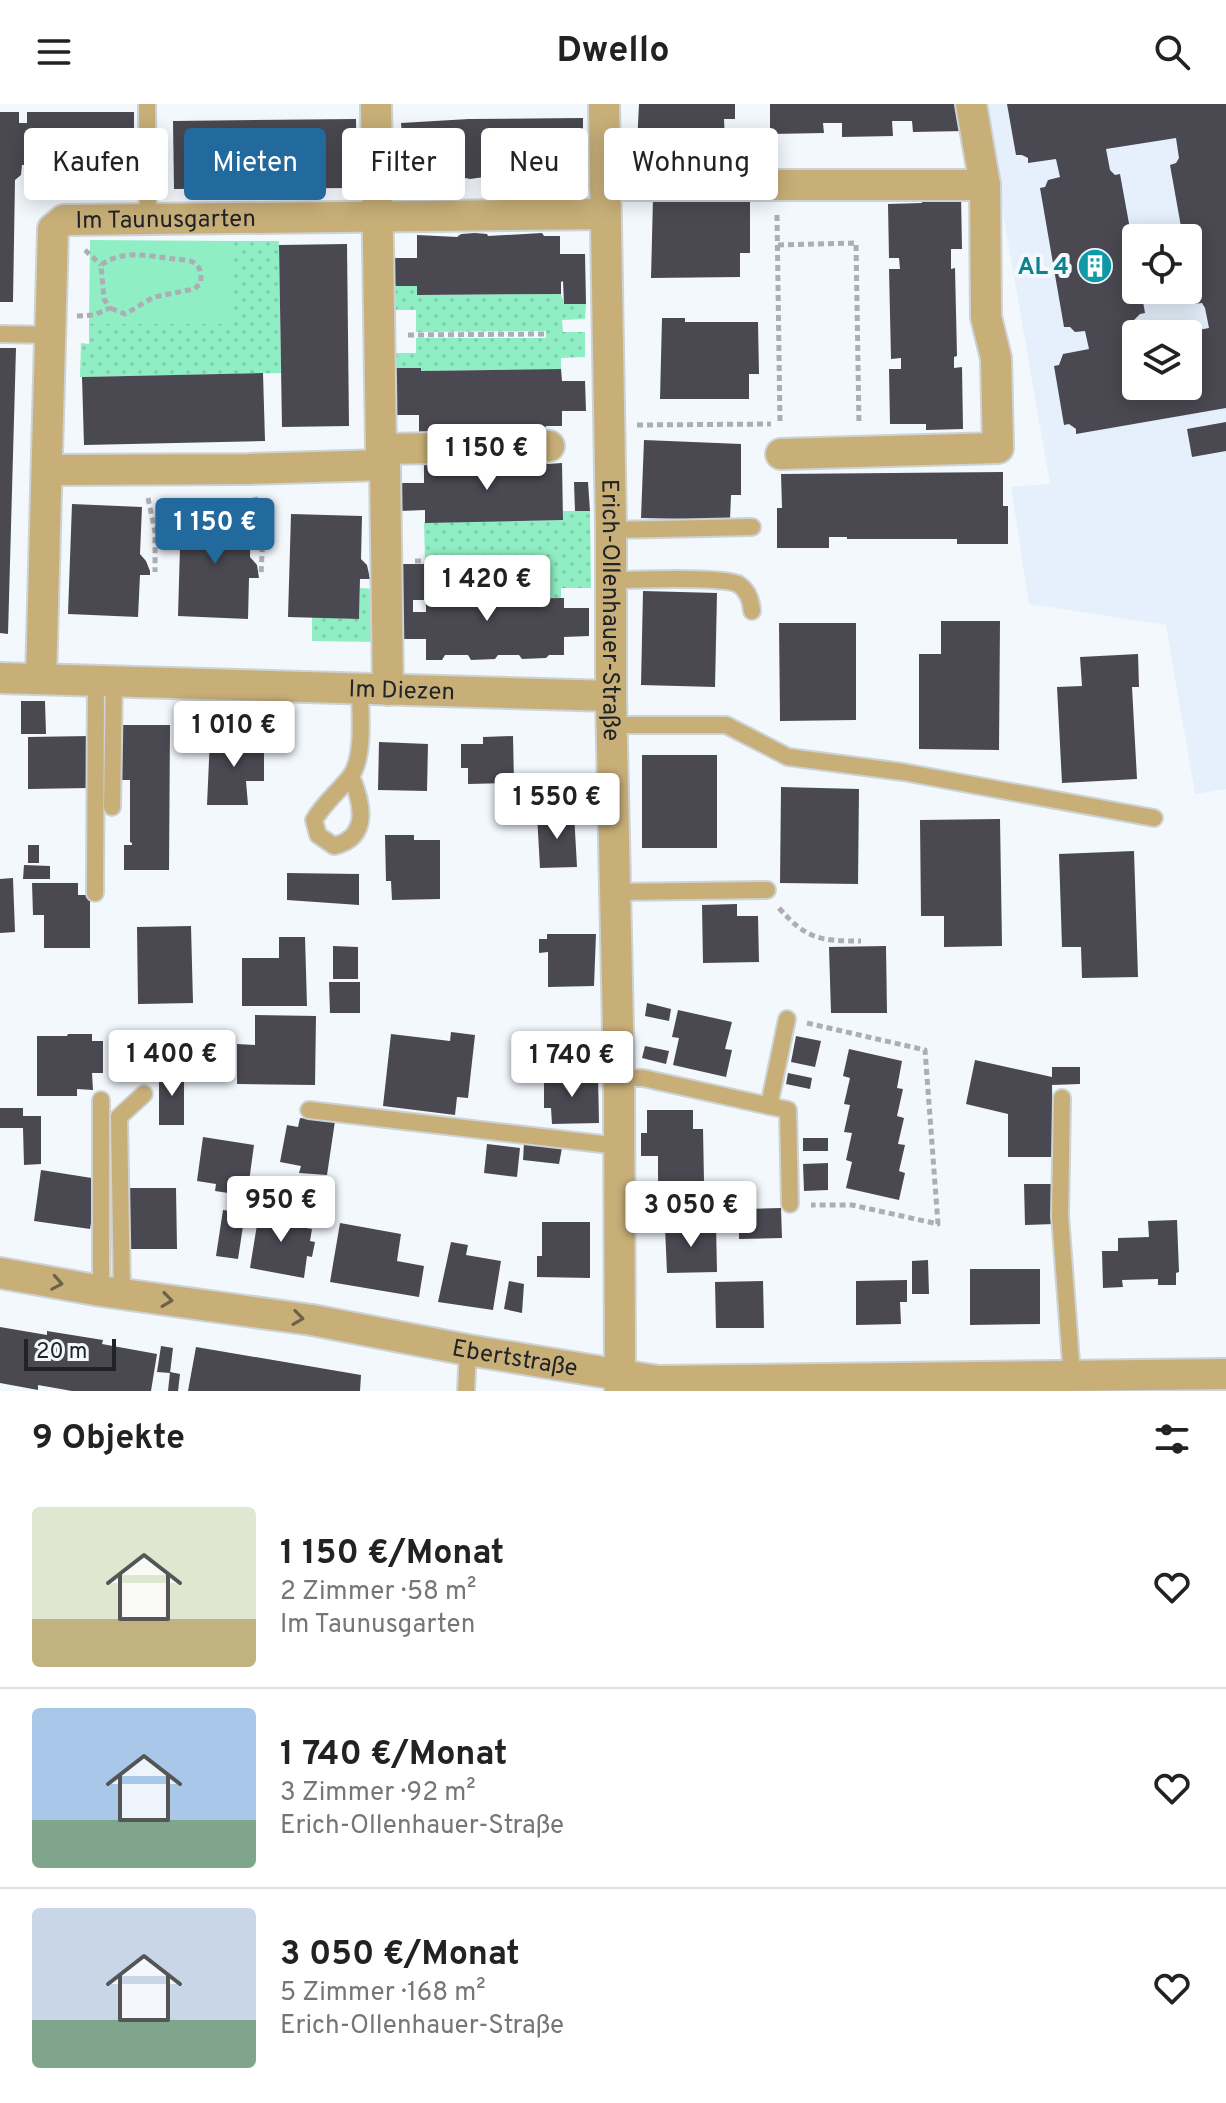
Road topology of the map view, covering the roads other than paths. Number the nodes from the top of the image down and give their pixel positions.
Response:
1 (147, 104) edge
2 (376, 104) edge
3 (604, 104) edge
4 (971, 104) edge
5 (604, 128) edge
6 (778, 184) edge
7 (985, 185) junction
8 (604, 199) edge
9 (605, 200) edge
10 (378, 215) junction
11 (148, 220) junction
12 (51, 326) junction
13 (0, 334) edge
14 (549, 446) dead end
15 (781, 454) road end
16 (383, 457) junction
17 (47, 470) junction
18 (752, 527) dead end
19 (611, 530) junction
20 (611, 580) junction
21 (752, 611) dead end
22 (0, 678) edge
23 (41, 679) junction
24 (105, 681) junction
25 (374, 690) junction
26 (611, 710) junction
27 (351, 776) dead end
28 (112, 807) dead end
29 (1154, 818) dead end
30 (767, 890) road end
31 (616, 892) junction
32 (95, 893) dead end
33 (787, 1019) road end
34 (619, 1078) junction
35 (144, 1094) dead end
36 (1062, 1098) dead end
37 (101, 1100) dead end
38 (769, 1106) junction
39 (309, 1110) dead end
40 (619, 1146) junction
41 (790, 1204) road end
42 (0, 1273) edge
43 (111, 1292) junction
44 (468, 1350) junction
45 (1226, 1374) edge
46 (1072, 1376) junction
47 (620, 1383) edge
48 (466, 1391) edge

1 - 11 lane
2 - 10 street
3 - 5 street, Erich-Ollenhauer-Straße
4 - 7 street
6 - 7 street
7 - 15 street
8 - 10 street
9 - 19 street, Erich-Ollenhauer-Straße
10 - 11 street, Im Taunusgarten
10 - 16 street
11 - 12 street, Im Taunusgarten
12 - 13 lane
12 - 17 street, Im Taunusgarten
14 - 16 street
16 - 17 street
16 - 25 street
17 - 23 street, Im Taunusgarten
18 - 19 lane
19 - 20 street, Erich-Ollenhauer-Straße
20 - 21 lane
20 - 26 street, Erich-Ollenhauer-Straße
22 - 23 street, Im Diezen
23 - 24 street, Im Diezen
24 - 25 street, Im Diezen
24 - 28 lane
24 - 32 lane
25 - 26 street, Im Diezen
25 - 27 lane
26 - 29 lane
26 - 31 street, Erich-Ollenhauer-Straße
30 - 31 lane
31 - 34 street, Erich-Ollenhauer-Straße
33 - 38 lane
34 - 38 lane
34 - 40 street, Erich-Ollenhauer-Straße
35 - 43 lane
36 - 46 lane
37 - 43 lane
38 - 41 lane
39 - 40 lane
40 - 47 street, Erich-Ollenhauer-Straße
42 -> 43 street, Ebertstraße
43 -> 44 street, Ebertstraße
44 - 47 street, Ebertstraße
44 - 48 lane
45 - 46 street, Ebertstraße
46 - 47 street, Ebertstraße

